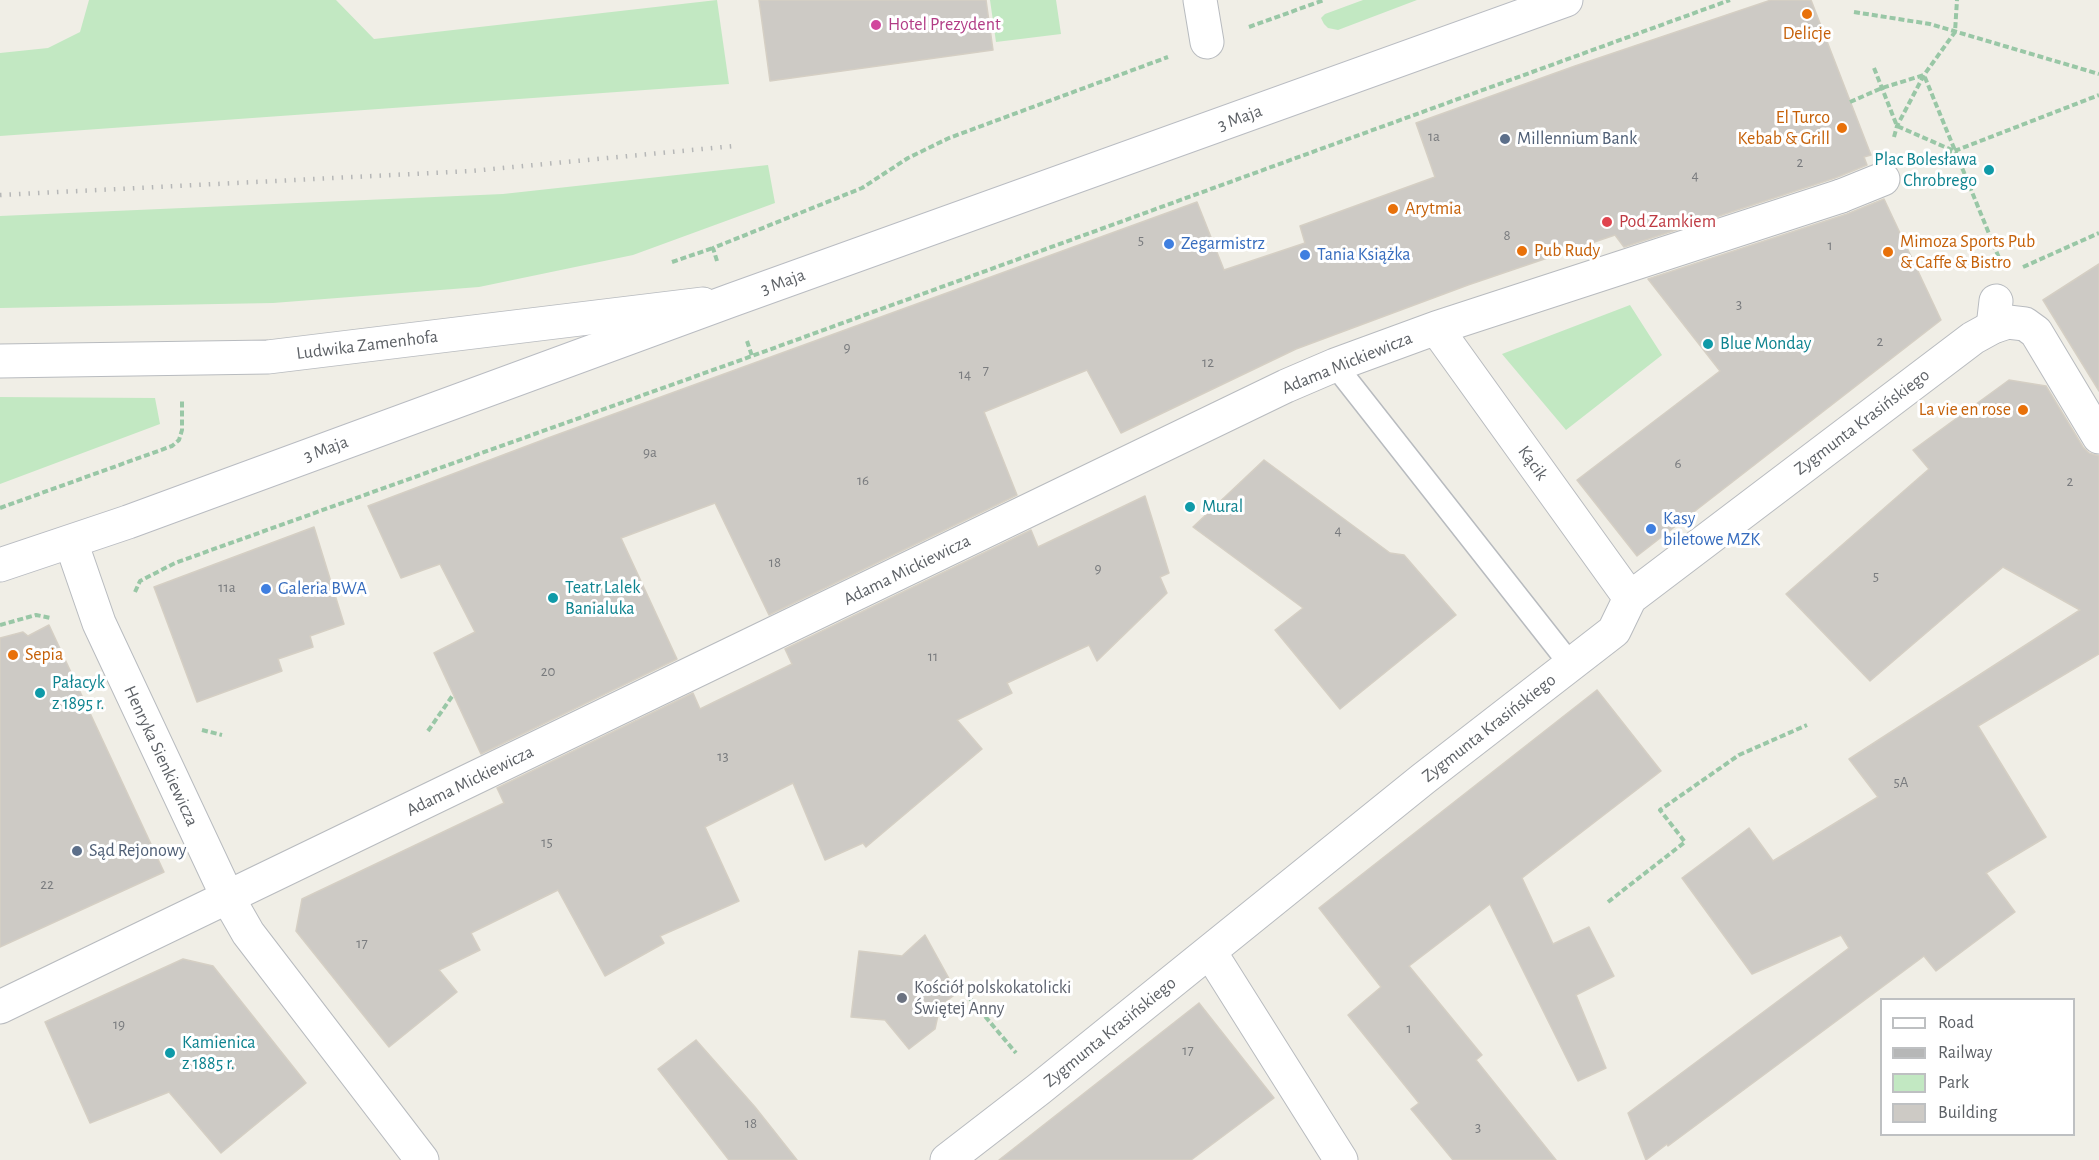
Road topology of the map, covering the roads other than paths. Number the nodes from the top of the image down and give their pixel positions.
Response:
1 (1200, 0) edge
2 (1566, 0) edge
3 (1207, 42) road end
4 (1883, 179) road end
5 (732, 300) junction
6 (1436, 328) junction
7 (0, 361) edge
8 (1335, 365) junction
9 (2099, 436) edge
10 (71, 542) junction
11 (0, 565) edge
12 (1630, 598) junction
13 (1571, 664) junction
14 (228, 898) junction
15 (1210, 952) junction
16 (0, 1007) edge
17 (422, 1160) edge
18 (946, 1160) edge
19 (1341, 1160) edge

1 - 3 street
2 - 5 street, 3 Maja
4 - 6 street, Adama Mickiewicza
5 - 7 street, Ludwika Zamenhofa
5 - 10 street, 3 Maja
6 - 8 street, Adama Mickiewicza
6 - 12 street, Kącik
8 - 13 lane
8 - 14 street, Adama Mickiewicza
9 - 12 street, Zygmunta Krasińskiego
10 - 11 street, 3 Maja
10 - 14 street, Henryka Sienkiewicza
12 - 13 street, Zygmunta Krasińskiego
13 - 15 street, Zygmunta Krasińskiego
14 - 16 street, Adama Mickiewicza
14 - 17 street, Henryka Sienkiewicza
15 - 18 street, Zygmunta Krasińskiego
15 - 19 street

